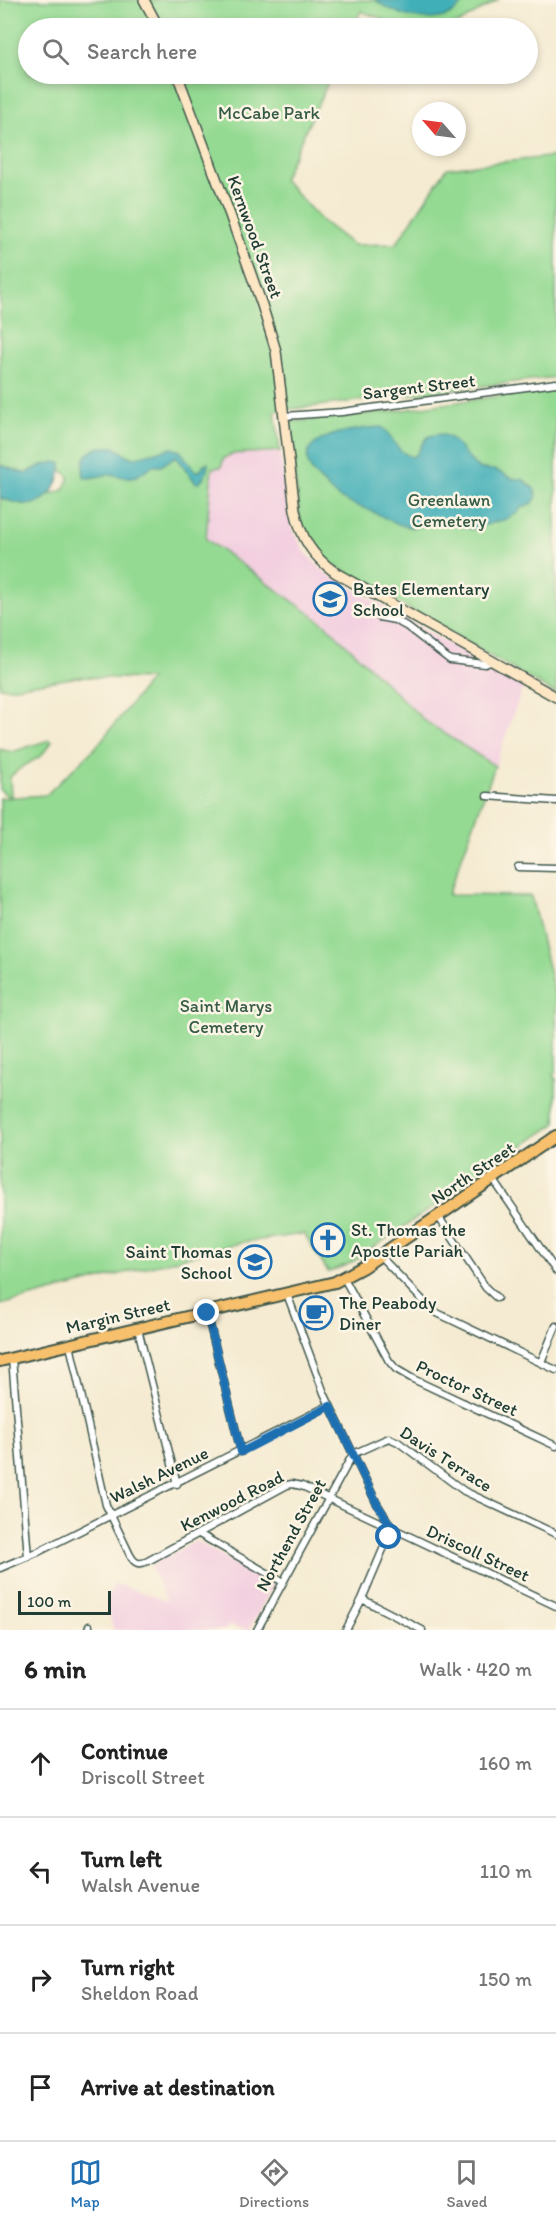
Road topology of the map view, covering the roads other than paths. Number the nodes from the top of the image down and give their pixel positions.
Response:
1 (144, 0) edge
2 (154, 18) edge
3 (181, 84) edge
4 (556, 383) edge
5 (285, 416) junction
6 (379, 617) dead end
7 (493, 661) junction
8 (556, 698) edge
9 (487, 796) dead end
10 (556, 801) edge
11 (518, 867) dead end
12 (556, 868) edge
13 (554, 1141) edge
14 (493, 1179) junction
15 (438, 1216) junction
16 (380, 1256) junction
17 (556, 1271) edge
18 (346, 1277) junction
19 (287, 1294) junction
20 (497, 1298) dead end
21 (207, 1313) junction
22 (556, 1326) edge
23 (138, 1329) junction
24 (70, 1345) junction
25 (12, 1358) junction
26 (0, 1361) edge
27 (541, 1362) junction
28 (556, 1370) edge
29 (330, 1406) junction
30 (556, 1446) edge
31 (241, 1452) junction
32 (353, 1454) junction
33 (177, 1484) junction
34 (328, 1498) junction
35 (110, 1516) junction
36 (392, 1528) junction
37 (200, 1534) junction
38 (556, 1534) edge
39 (28, 1557) junction
40 (0, 1568) edge
41 (283, 1582) junction
42 (362, 1599) junction
43 (556, 1606) edge
44 (256, 1630) edge
45 (346, 1630) edge
46 (422, 1630) edge

1 - 2 main road
3 - 5 main road, Kernwood Street
4 - 5 street, Sargent Street
5 - 7 main road, Kernwood Street
6 - 7 street
7 - 8 main road, Kernwood Street
9 - 10 street
11 - 12 street
13 - 14 highway, North Street
14 - 15 highway, North Street
14 - 17 street
15 - 16 highway, North Street
15 - 20 street
16 - 18 highway, North Street
16 - 27 street
18 - 19 highway, Margin Street
18 - 30 street, Proctor Street
19 - 21 highway, Margin Street
19 - 29 street
21 - 23 highway, Margin Street
21 - 31 street
22 - 27 street
23 - 24 highway, Margin Street
23 - 33 street
24 - 25 highway, Margin Street
24 - 35 street
25 - 26 highway, Margin Street
25 - 39 street
27 - 28 street
29 - 31 street, Walsh Avenue
29 - 32 street
31 - 33 street, Walsh Avenue
32 - 34 street, Northend Street
32 - 36 street
32 - 38 street, Davis Terrace
33 - 35 street, Walsh Avenue
34 - 36 street, Kenwood Road
34 - 37 street, Kenwood Road
34 - 41 street, Northend Street
35 - 37 street, Kenwood Road
35 - 39 street, Walsh Avenue
36 - 42 street
36 - 43 street, Driscoll Street
37 - 41 street
39 - 40 street, Walsh Avenue
41 - 44 street, Northend Street
42 - 45 street
42 - 46 street

